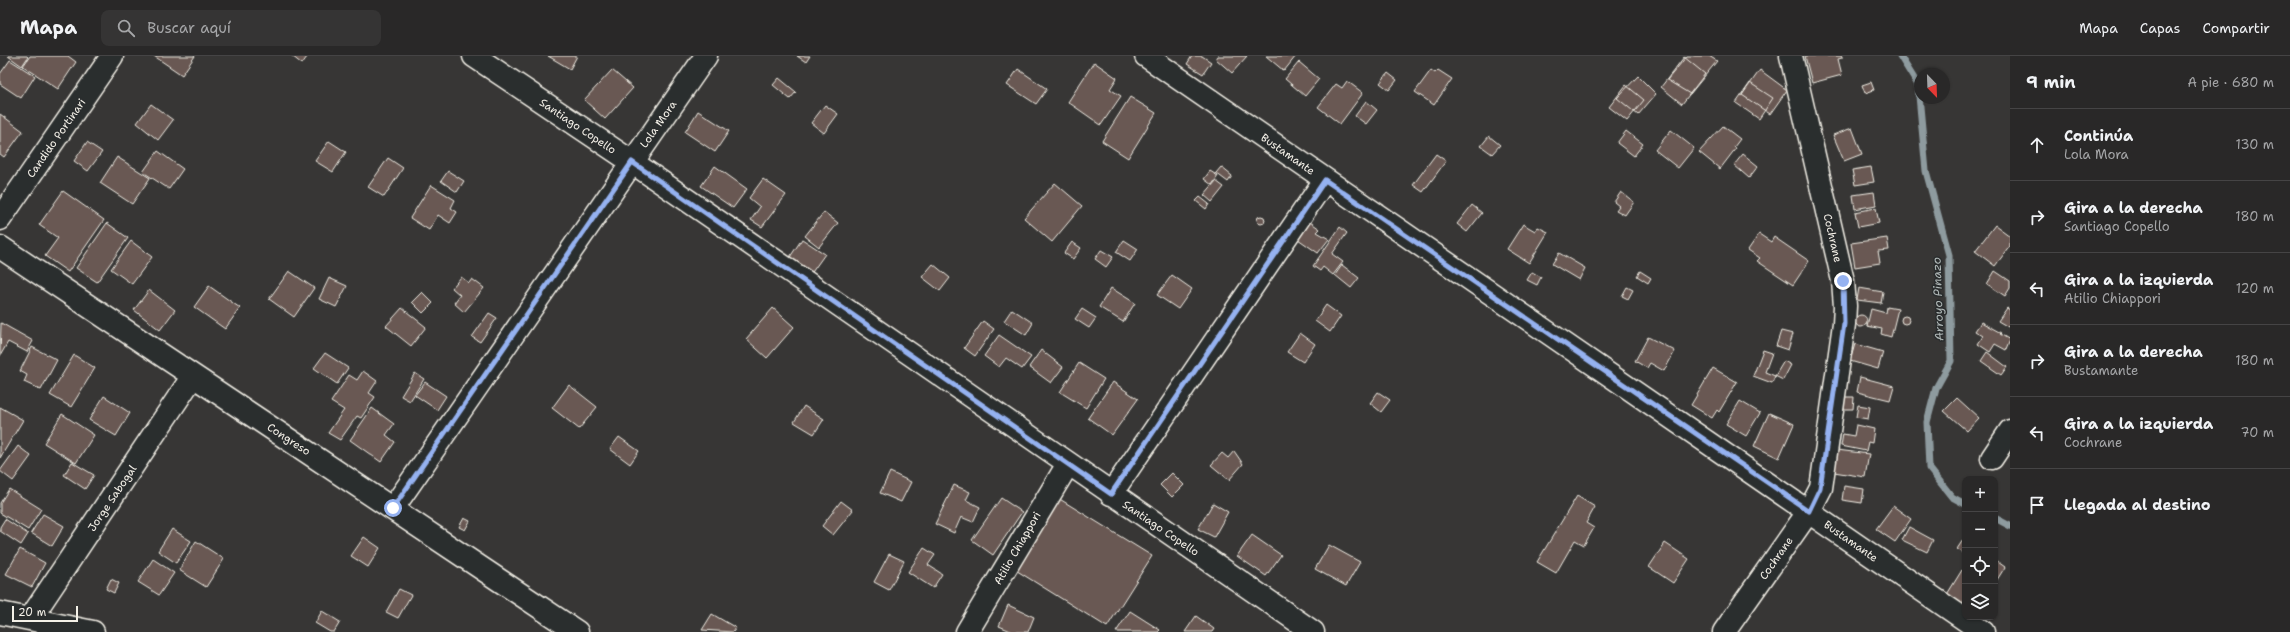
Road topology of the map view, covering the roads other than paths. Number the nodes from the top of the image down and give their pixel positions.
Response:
1 (112, 56) edge
2 (474, 56) edge
3 (706, 56) edge
4 (1146, 56) edge
5 (1791, 56) edge
6 (632, 162) junction
7 (1325, 180) junction
8 (0, 219) edge
9 (0, 247) edge
10 (193, 376) junction
11 (2010, 431) edge
12 (1992, 458) dead end
13 (1068, 464) junction
14 (1111, 494) junction
15 (393, 508) junction
16 (1809, 511) junction
17 (0, 613) edge
18 (30, 619) junction
19 (94, 632) edge
20 (577, 632) edge
21 (968, 632) edge
22 (1314, 632) edge
23 (1724, 632) edge
24 (1983, 632) edge

1 - 8 street, Candido Portinari
2 - 6 street, Santiago Copello
3 - 6 street, Lola Mora
4 - 7 street, Bustamante
5 - 16 street, Cochrane
6 - 13 street, Santiago Copello
6 - 15 street, Lola Mora
7 - 14 street
7 - 16 street, Bustamante
9 - 10 street, Congreso
10 - 15 street, Congreso
10 - 18 street, Jorge Sabogal
11 - 12 street
13 - 14 street, Santiago Copello
13 - 21 street, Atilio Chiappori
14 - 22 street, Santiago Copello
15 - 20 street, Congreso
16 - 23 street, Cochrane
16 - 24 street, Bustamante
17 - 18 street
18 - 19 street

